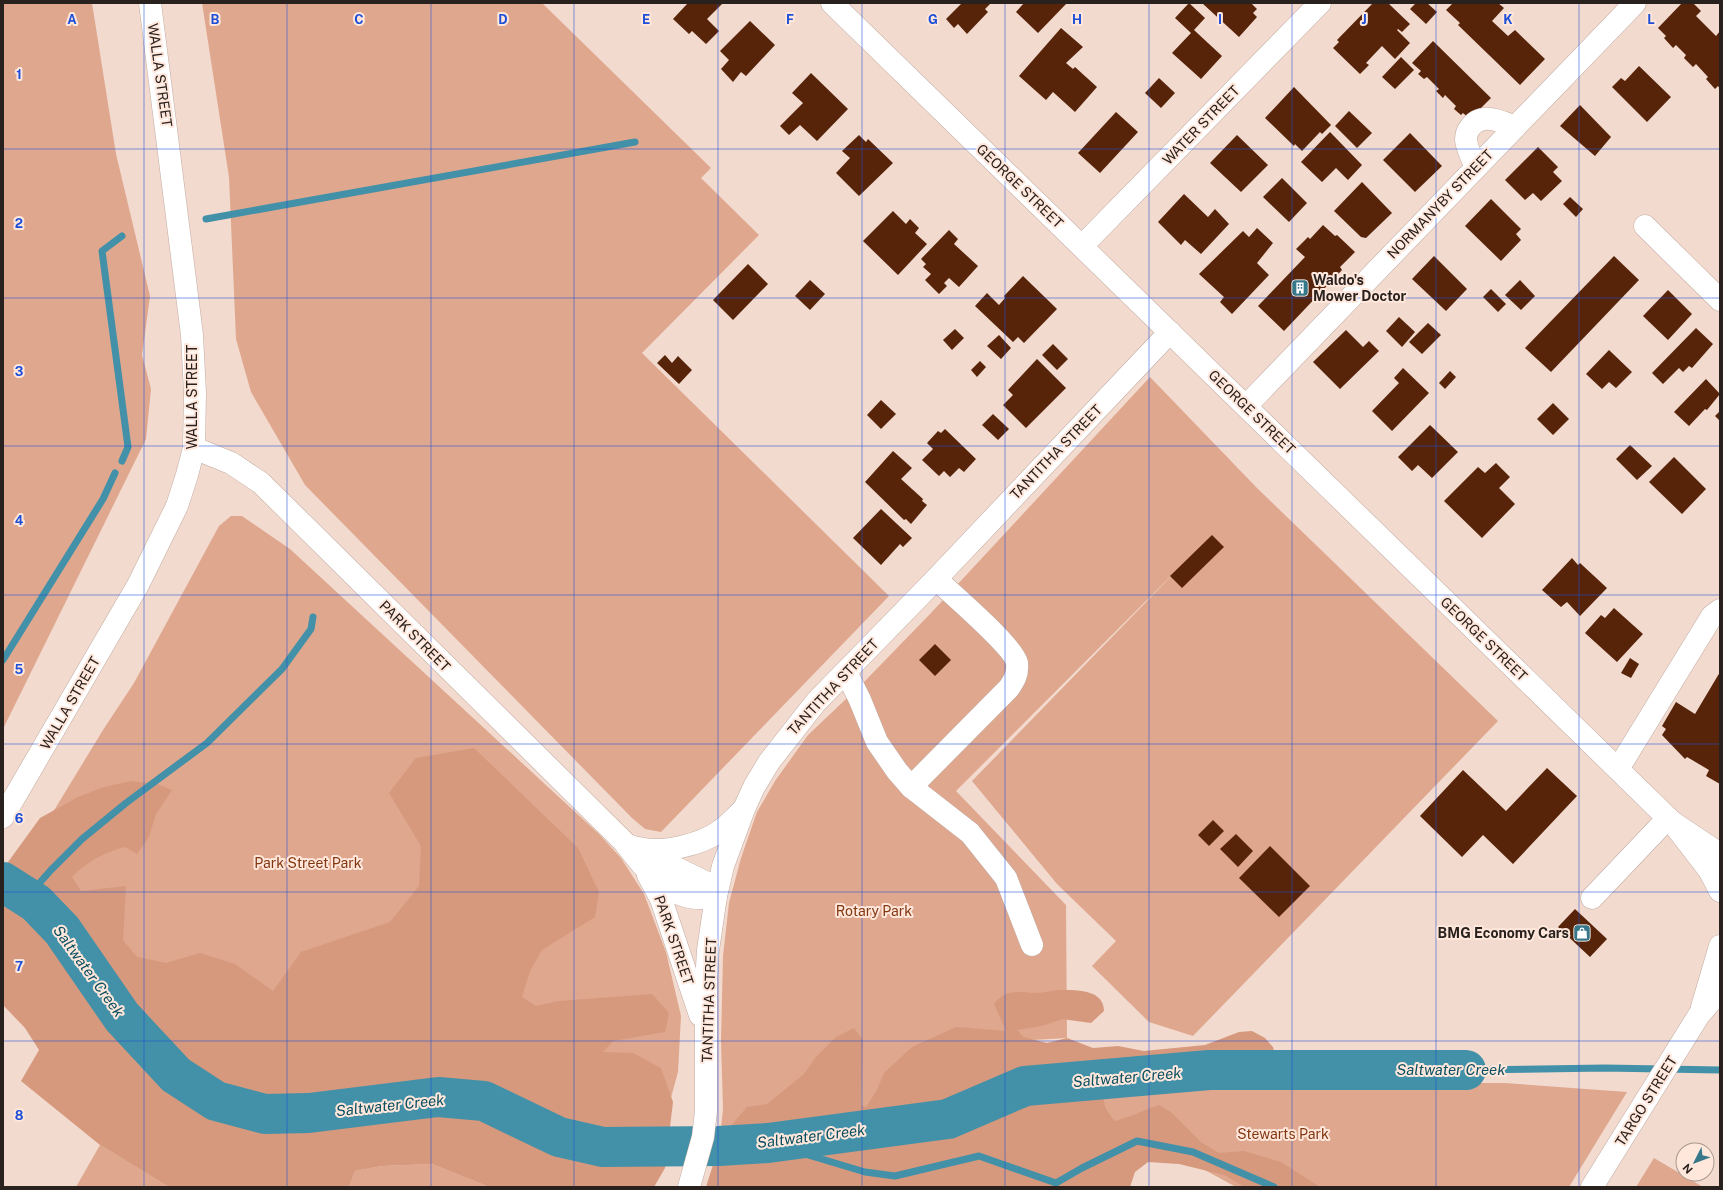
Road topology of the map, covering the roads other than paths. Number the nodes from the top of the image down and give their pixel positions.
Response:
1 (150, 3) edge
2 (832, 3) edge
3 (1320, 3) edge
4 (1635, 3) edge
5 (1515, 127) junction
6 (1476, 167) junction
7 (1645, 226) dead end
8 (1082, 246) junction
9 (1720, 300) edge
10 (1170, 332) junction
11 (1246, 406) junction
12 (194, 448) junction
13 (936, 579) junction
14 (1720, 610) edge
15 (846, 672) junction
16 (1618, 769) junction
17 (911, 788) junction
18 (744, 809) junction
19 (3, 817) edge
20 (1670, 820) junction
21 (628, 844) junction
22 (1720, 854) edge
23 (645, 870) junction
24 (1720, 891) edge
25 (716, 896) junction
26 (1592, 898) dead end
27 (1032, 945) dead end
28 (1720, 946) edge
29 (1720, 991) edge
30 (1697, 1020) junction
31 (707, 1036) junction
32 (689, 1187) edge
33 (1592, 1187) edge

1 - 12 street, WALLA STREET
2 - 8 street, GEORGE STREET
3 - 8 street, WATER STREET
4 - 5 street, NORMANYBY STREET
5 - 6 street, NORMANYBY STREET
5 - 6 street
6 - 11 street, NORMANYBY STREET
7 - 9 street
8 - 10 street, GEORGE STREET
10 - 11 street, GEORGE STREET
10 - 13 street, TANTITHA STREET
11 - 16 street, GEORGE STREET
12 - 19 street, WALLA STREET
12 - 21 street, PARK STREET
13 - 15 street, TANTITHA STREET
13 - 17 street
14 - 16 street
15 - 17 street
15 - 18 street, TANTITHA STREET
16 - 20 street, GEORGE STREET
17 - 27 street
18 - 21 street
18 - 25 street, TANTITHA STREET
20 - 22 street, GEORGE STREET
20 - 24 street, GEORGE STREET
20 - 26 street
21 - 23 street, PARK STREET
21 - 25 street, PARK STREET
23 - 25 street, PARK STREET
23 - 31 street, PARK STREET
25 - 31 street, TANTITHA STREET
28 - 30 street, TARGO STREET
29 - 30 street, TARGO STREET
30 - 33 street, TARGO STREET
31 - 32 street, TANTITHA STREET

